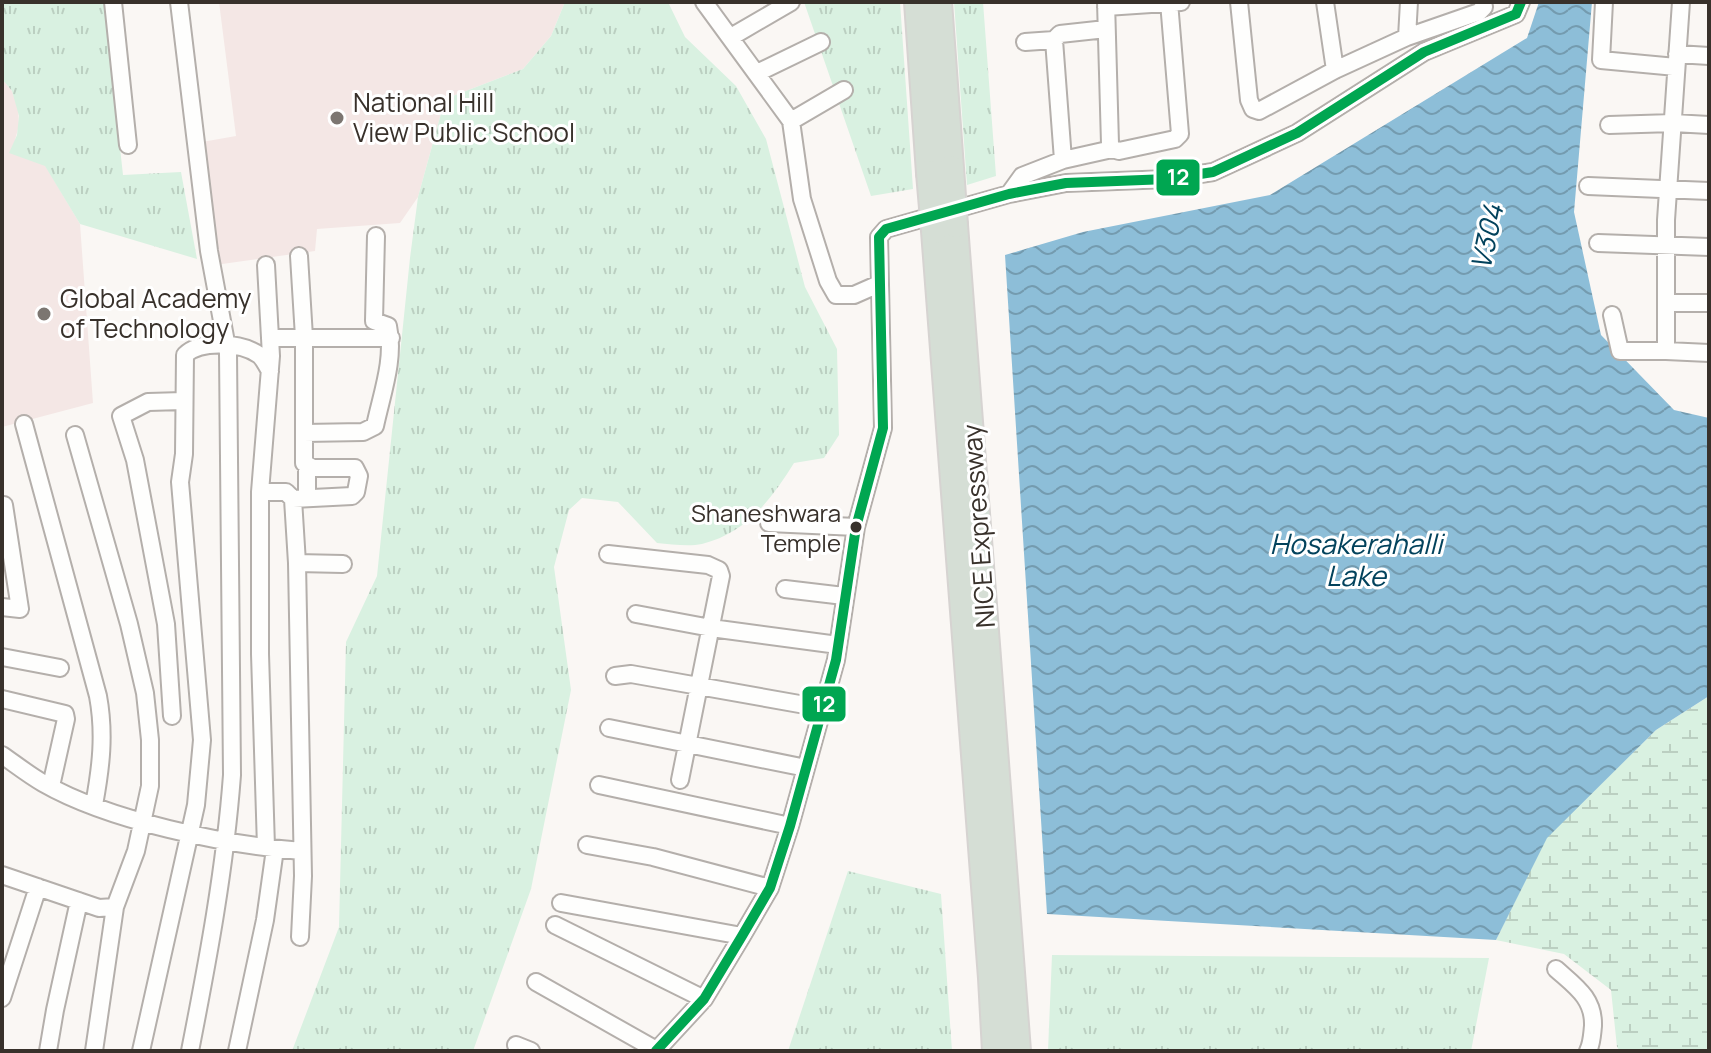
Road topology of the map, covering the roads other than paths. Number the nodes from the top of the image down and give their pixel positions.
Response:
1 (113, 2) edge
2 (179, 2) edge
3 (704, 2) edge
4 (791, 2) edge
5 (917, 2) edge
6 (939, 2) edge
7 (1239, 2) edge
8 (1325, 2) edge
9 (1409, 2) edge
10 (1483, 2) edge
11 (1521, 2) edge
12 (1604, 2) edge
13 (1681, 2) edge
14 (1173, 3) edge
15 (1106, 5) edge
16 (1106, 29) junction
17 (731, 37) junction
18 (1407, 37) junction
19 (1054, 40) junction
20 (821, 42) dead end
21 (1025, 42) dead end
22 (1709, 56) edge
23 (1677, 60) junction
24 (1335, 70) junction
25 (757, 73) junction
26 (844, 90) dead end
27 (791, 121) junction
28 (1673, 123) junction
29 (1609, 125) dead end
30 (1709, 125) edge
31 (128, 145) dead end
32 (1112, 149) junction
33 (1063, 160) junction
34 (940, 170) junction
35 (1588, 186) dead end
36 (1667, 189) junction
37 (1709, 191) edge
38 (1009, 194) junction
39 (944, 228) junction
40 (376, 236) dead end
41 (1598, 243) dead end
42 (1667, 247) junction
43 (1709, 247) edge
44 (299, 256) dead end
45 (266, 265) dead end
46 (879, 284) junction
47 (1667, 303) junction
48 (1709, 303) edge
49 (1612, 315) dead end
50 (304, 337) junction
51 (271, 338) junction
52 (391, 338) junction
53 (226, 343) junction
54 (1666, 351) junction
55 (1709, 353) edge
56 (270, 371) junction
57 (183, 401) junction
58 (24, 424) dead end
59 (304, 433) junction
60 (75, 435) dead end
61 (307, 466) junction
62 (260, 492) junction
63 (300, 499) junction
64 (4, 505) dead end
65 (769, 523) dead end
66 (856, 527) junction
67 (608, 554) dead end
68 (297, 563) junction
69 (343, 564) dead end
70 (785, 589) dead end
71 (844, 596) junction
72 (2, 607) edge
73 (636, 614) dead end
74 (711, 628) junction
75 (838, 645) junction
76 (2, 657) edge
77 (60, 668) dead end
78 (615, 676) dead end
79 (698, 686) junction
80 (2, 699) edge
81 (822, 708) junction
82 (172, 716) dead end
83 (609, 728) dead end
84 (687, 744) junction
85 (2, 755) edge
86 (806, 768) junction
87 (680, 780) dead end
88 (599, 785) dead end
89 (51, 786) junction
90 (94, 805) junction
91 (142, 821) junction
92 (790, 826) junction
93 (189, 833) junction
94 (227, 841) junction
95 (587, 845) dead end
96 (270, 848) junction
97 (302, 851) junction
98 (2, 875) edge
99 (38, 887) junction
100 (770, 888) junction
101 (79, 901) junction
102 (561, 903) dead end
103 (115, 907) junction
104 (555, 925) dead end
105 (742, 936) junction
106 (300, 937) dead end
107 (1556, 969) dead end
108 (536, 982) dead end
109 (2, 998) edge
110 (704, 999) junction
111 (48, 1051) edge
112 (94, 1051) edge
113 (141, 1051) edge
114 (190, 1051) edge
115 (237, 1051) edge
116 (657, 1051) edge
117 (995, 1051) edge
118 (1018, 1051) edge
119 (1588, 1051) edge

1 - 31 street
2 - 53 street
3 - 17 street
4 - 17 street
5 - 34 highway, NICE Expressway
6 - 34 highway, NICE Expressway
7 - 24 street
8 - 24 street
9 - 18 street
10 - 18 street
11 - 38 street
12 - 23 street
13 - 23 street
14 - 15 street
14 - 32 street
15 - 16 street
16 - 19 street
16 - 32 street
17 - 25 street
18 - 24 street
19 - 21 street
19 - 33 street
20 - 25 street
22 - 23 street
23 - 28 street
25 - 27 street
26 - 27 street
27 - 46 street
28 - 29 street
28 - 30 street
28 - 36 street
32 - 33 street
33 - 38 street
34 - 39 highway, NICE Expressway, bridge
35 - 36 street
36 - 37 street
36 - 42 street
38 - 46 street
39 - 117 highway, NICE Expressway
39 - 118 highway, NICE Expressway
40 - 52 street
41 - 42 street
42 - 43 street
42 - 47 street
44 - 50 street
45 - 51 street
46 - 66 street
47 - 48 street
47 - 54 street
49 - 54 street
50 - 51 street
50 - 52 street
50 - 59 street
51 - 56 street
52 - 59 street
53 - 56 street
53 - 57 street
53 - 94 street
54 - 55 street
56 - 62 street
57 - 82 street
57 - 93 street
58 - 90 street
59 - 61 street
60 - 91 street
61 - 63 street
61 - 63 street
62 - 63 street
62 - 96 street
63 - 68 street
64 - 72 street
65 - 66 street
66 - 71 street
67 - 74 street
68 - 69 street
68 - 97 street
70 - 71 street
71 - 75 street
73 - 74 street
74 - 75 street
74 - 79 street
75 - 81 street
76 - 77 street
78 - 79 street
79 - 81 street
79 - 84 street
80 - 89 street
81 - 86 street
83 - 84 street
84 - 86 street
84 - 87 street
85 - 89 street
86 - 92 street
88 - 92 street
89 - 90 street
90 - 91 street
91 - 93 street
91 - 103 street
92 - 100 street
93 - 94 street
93 - 113 street
94 - 96 street
94 - 114 street
95 - 100 street
96 - 97 street
96 - 115 street
97 - 106 street
98 - 99 street
99 - 101 street
99 - 109 street
100 - 105 street
101 - 103 street
101 - 111 street
102 - 105 street
103 - 112 street
104 - 110 street
105 - 110 street
107 - 119 street
108 - 116 street
110 - 116 street

